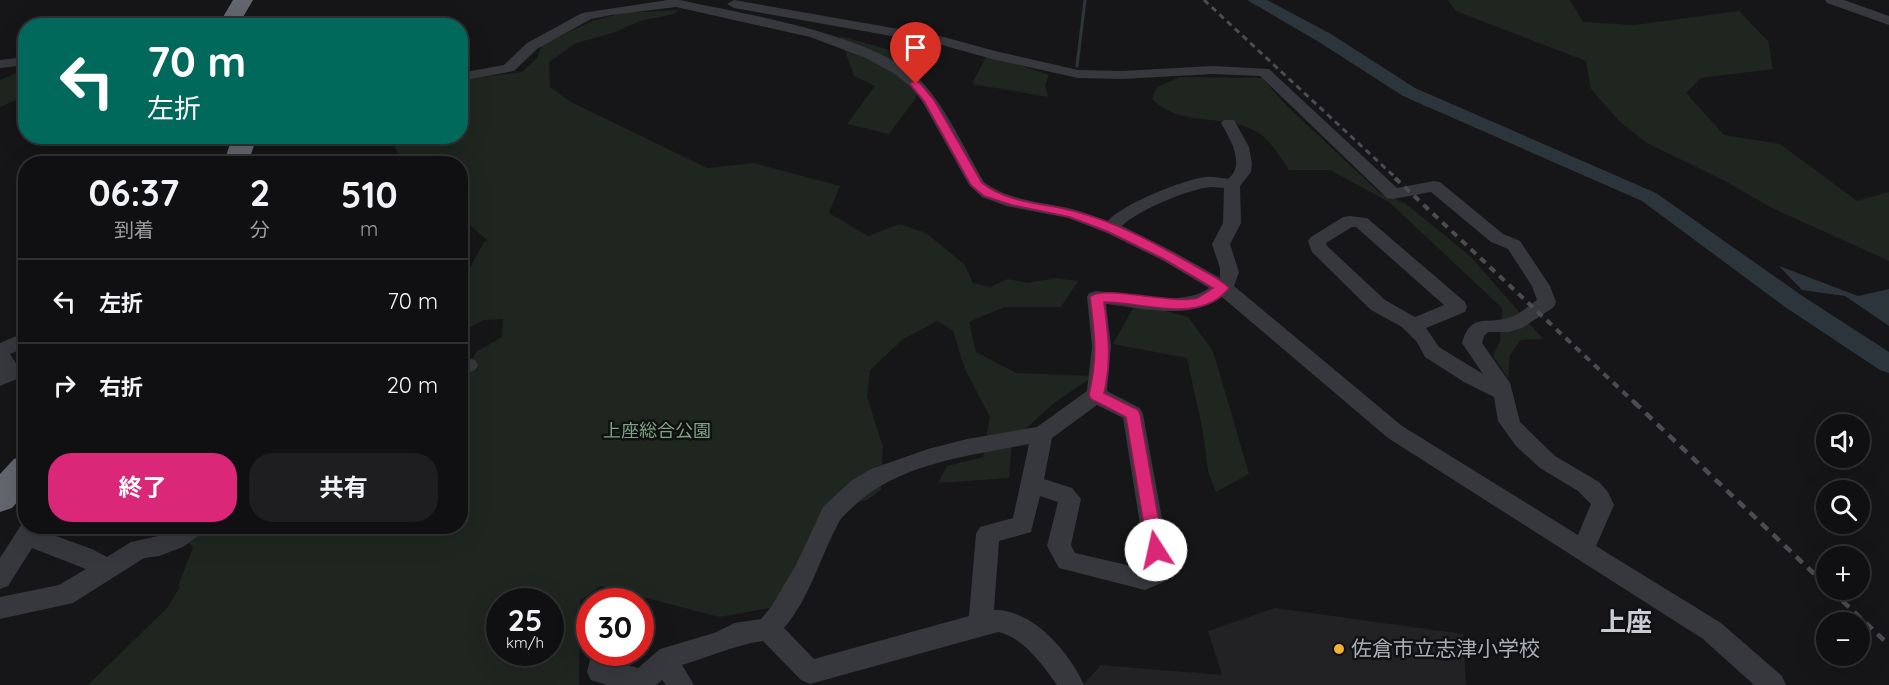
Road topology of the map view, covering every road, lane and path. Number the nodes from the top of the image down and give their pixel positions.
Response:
1 (243, 0) edge
2 (700, 0) edge
3 (1832, 0) edge
4 (679, 2) edge
5 (233, 18) edge
6 (1889, 21) edge
7 (18, 62) edge
8 (0, 64) edge
9 (468, 75) edge
10 (1229, 123) dead end
11 (1232, 184) junction
12 (1110, 228) junction
13 (1222, 288) junction
14 (1412, 326) junction
15 (18, 343) edge
16 (0, 352) edge
17 (13, 373) edge
18 (1503, 392) junction
19 (1096, 395) junction
20 (1042, 434) junction
21 (18, 477) edge
22 (1032, 484) junction
23 (0, 498) edge
24 (28, 534) edge
25 (36, 534) edge
26 (183, 534) edge
27 (1582, 550) junction
28 (106, 568) junction
29 (0, 579) edge
30 (0, 608) edge
31 (981, 624) junction
32 (768, 628) junction
33 (664, 661) junction
34 (602, 666) edge
35 (637, 684) edge
36 (681, 685) edge
37 (1071, 685) edge
38 (1773, 685) edge

1 - 5 highway
2 - 18 street
3 - 6 street
4 - 9 street
4 - 12 street
7 - 8 street
10 - 11 street
11 - 12 street
11 - 13 street
12 - 13 street
13 - 19 street
13 - 27 street
14 - 14 street
14 - 18 street
15 - 16 street
16 - 17 street
18 - 27 street
19 - 20 street
19 - 22 street
20 - 22 street
20 - 32 street
21 - 23 highway
22 - 31 street
24 - 29 street
25 - 28 street
26 - 28 street
27 - 38 street
28 - 30 street
31 - 32 street
31 - 37 street
32 - 33 street
33 - 35 street
33 - 36 street
34 - 35 street

